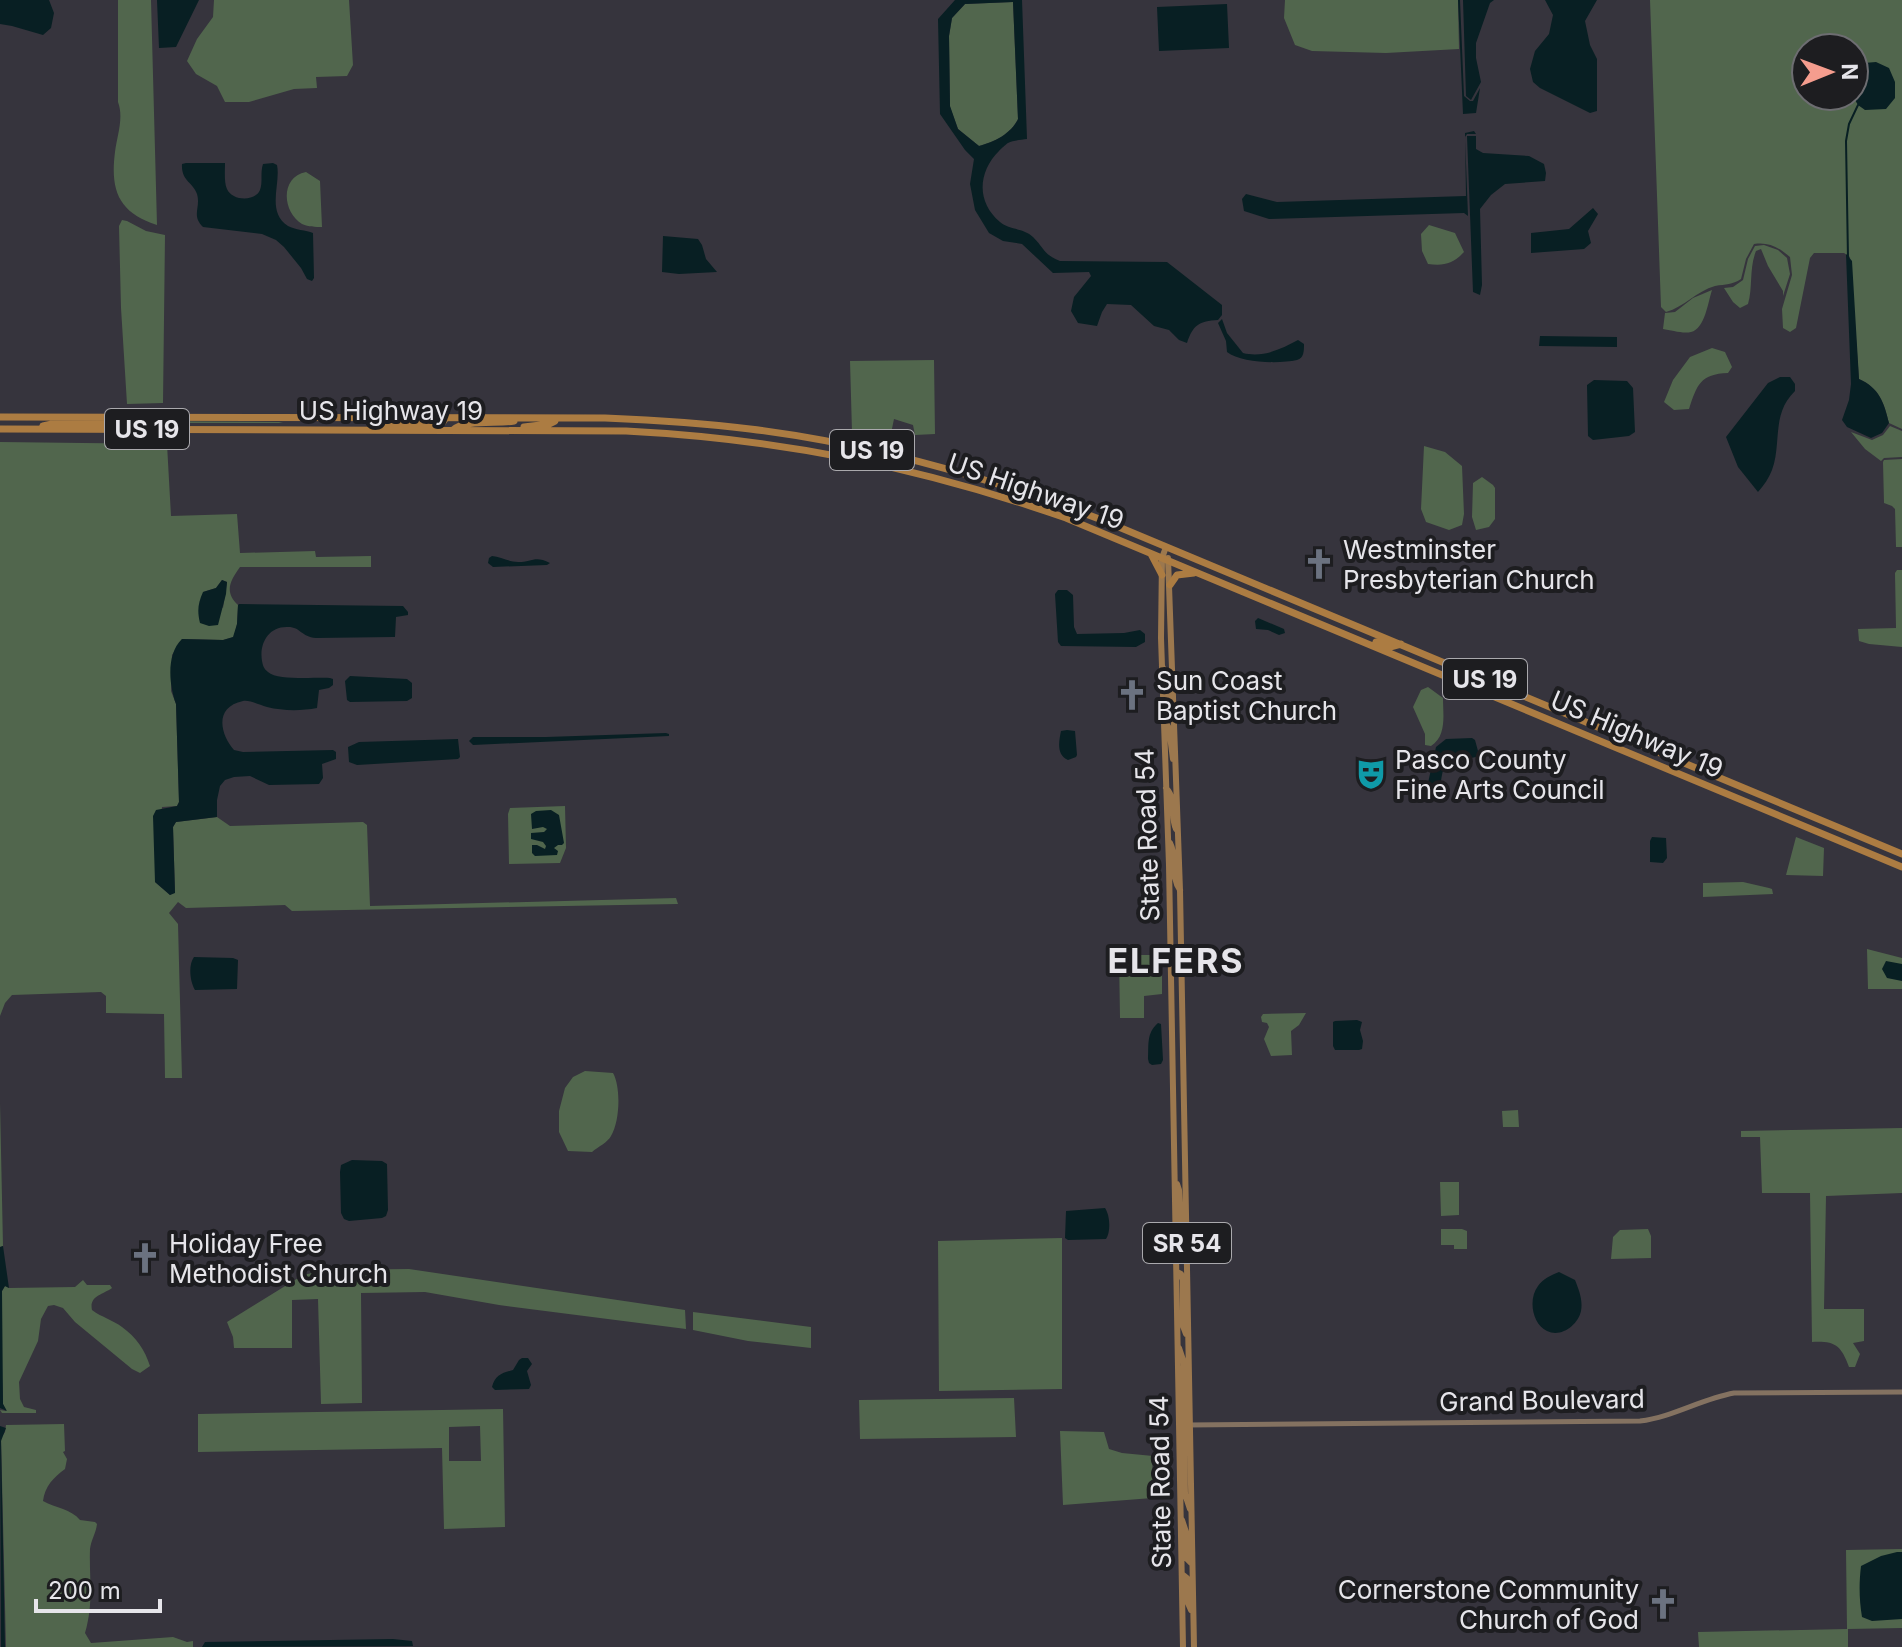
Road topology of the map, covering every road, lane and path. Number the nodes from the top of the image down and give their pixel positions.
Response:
1 (0, 417) edge
2 (120, 417) junction
3 (447, 417) junction
4 (523, 418) junction
5 (556, 418) junction
6 (0, 429) edge
7 (33, 429) junction
8 (371, 429) junction
9 (453, 430) junction
10 (518, 430) junction
11 (832, 454) junction
12 (903, 457) junction
13 (902, 469) junction
14 (964, 473) junction
15 (1166, 547) junction
16 (1149, 552) junction
17 (1165, 559) junction
18 (1196, 573) junction
19 (1162, 575) junction
20 (1170, 585) junction
21 (1324, 625) junction
22 (1401, 644) junction
23 (1162, 665) junction
24 (1469, 685) junction
25 (1547, 705) junction
26 (1174, 707) junction
27 (1164, 720) junction
28 (1175, 763) junction
29 (1166, 788) junction
30 (1795, 822) junction
31 (1178, 832) junction
32 (1868, 839) junction
33 (1168, 840) junction
34 (1902, 856) edge
35 (1880, 858) junction
36 (1902, 867) edge
37 (1180, 890) junction
38 (1169, 897) junction
39 (1181, 960) junction
40 (1175, 1181) junction
41 (1187, 1244) junction
42 (1177, 1272) junction
43 (1189, 1336) junction
44 (1902, 1392) edge
45 (1184, 1425) junction
46 (1180, 1517) junction
47 (1192, 1564) junction
48 (1182, 1574) junction
49 (1193, 1613) junction
50 (1183, 1647) edge
51 (1194, 1647) edge

1 - 2 highway, US Highway 19 / US 19
2 - 3 highway, US Highway 19 / US 19
2 - 7 highway
3 - 4 highway, US Highway 19 / US 19
3 - 8 highway
4 - 5 highway, US Highway 19 / US 19
4 - 9 highway
5 - 10 highway
5 - 12 highway, US Highway 19 / US 19
6 - 7 highway, US Highway 19 / US 19
7 - 8 highway, US Highway 19 / US 19
8 - 9 highway, US Highway 19 / US 19
9 - 10 highway, US Highway 19 / US 19
10 - 11 highway, US Highway 19 / US 19
11 - 12 highway
11 - 13 highway, US Highway 19 / US 19
12 - 14 highway, US Highway 19 / US 19
13 - 14 highway
13 - 16 highway, US Highway 19 / US 19
14 - 15 highway, US Highway 19 / US 19
15 - 17 main road, State Road 54 / SR 54
15 - 22 highway, US Highway 19 / US 19
16 - 17 highway, US Highway 19 / US 19
16 - 19 highway
17 - 18 highway, US Highway 19 / US 19
17 - 19 main road, State Road 54 / SR 54
17 - 20 main road, State Road 54 / SR 54
18 - 20 highway
18 - 21 highway, US Highway 19 / US 19
19 - 23 main road, State Road 54 / SR 54
20 - 26 main road, State Road 54 / SR 54
21 - 22 highway
21 - 24 highway, US Highway 19 / US 19
22 - 25 highway, US Highway 19 / US 19
23 - 26 main road
23 - 27 main road, State Road 54 / SR 54
24 - 25 highway
24 - 30 highway, US Highway 19 / US 19
25 - 32 highway, US Highway 19 / US 19
26 - 28 main road, State Road 54 / SR 54
27 - 28 main road
27 - 29 main road, State Road 54 / SR 54
28 - 31 main road, State Road 54 / SR 54
29 - 31 main road
29 - 33 main road, State Road 54 / SR 54
30 - 32 highway
30 - 35 highway, US Highway 19 / US 19
31 - 37 main road, State Road 54 / SR 54
32 - 34 highway, US Highway 19 / US 19
33 - 37 main road
33 - 38 main road, State Road 54 / SR 54
34 - 35 highway
35 - 36 highway, US Highway 19 / US 19
37 - 39 main road, State Road 54 / SR 54
38 - 39 main road
38 - 40 main road, State Road 54 / SR 54
39 - 41 main road, State Road 54 / SR 54
40 - 41 main road
40 - 42 main road, State Road 54 / SR 54
41 - 43 main road, State Road 54 / SR 54
42 - 43 main road
42 - 45 main road, State Road 54 / SR 54
43 - 45 main road, State Road 54 / SR 54
44 - 45 main road, Grand Boulevard
45 - 46 main road, State Road 54 / SR 54
45 - 47 main road, State Road 54 / SR 54
46 - 47 main road
46 - 48 main road, State Road 54 / SR 54
47 - 49 main road, State Road 54 / SR 54
48 - 49 main road
48 - 50 main road, State Road 54 / SR 54
49 - 51 main road, State Road 54 / SR 54

